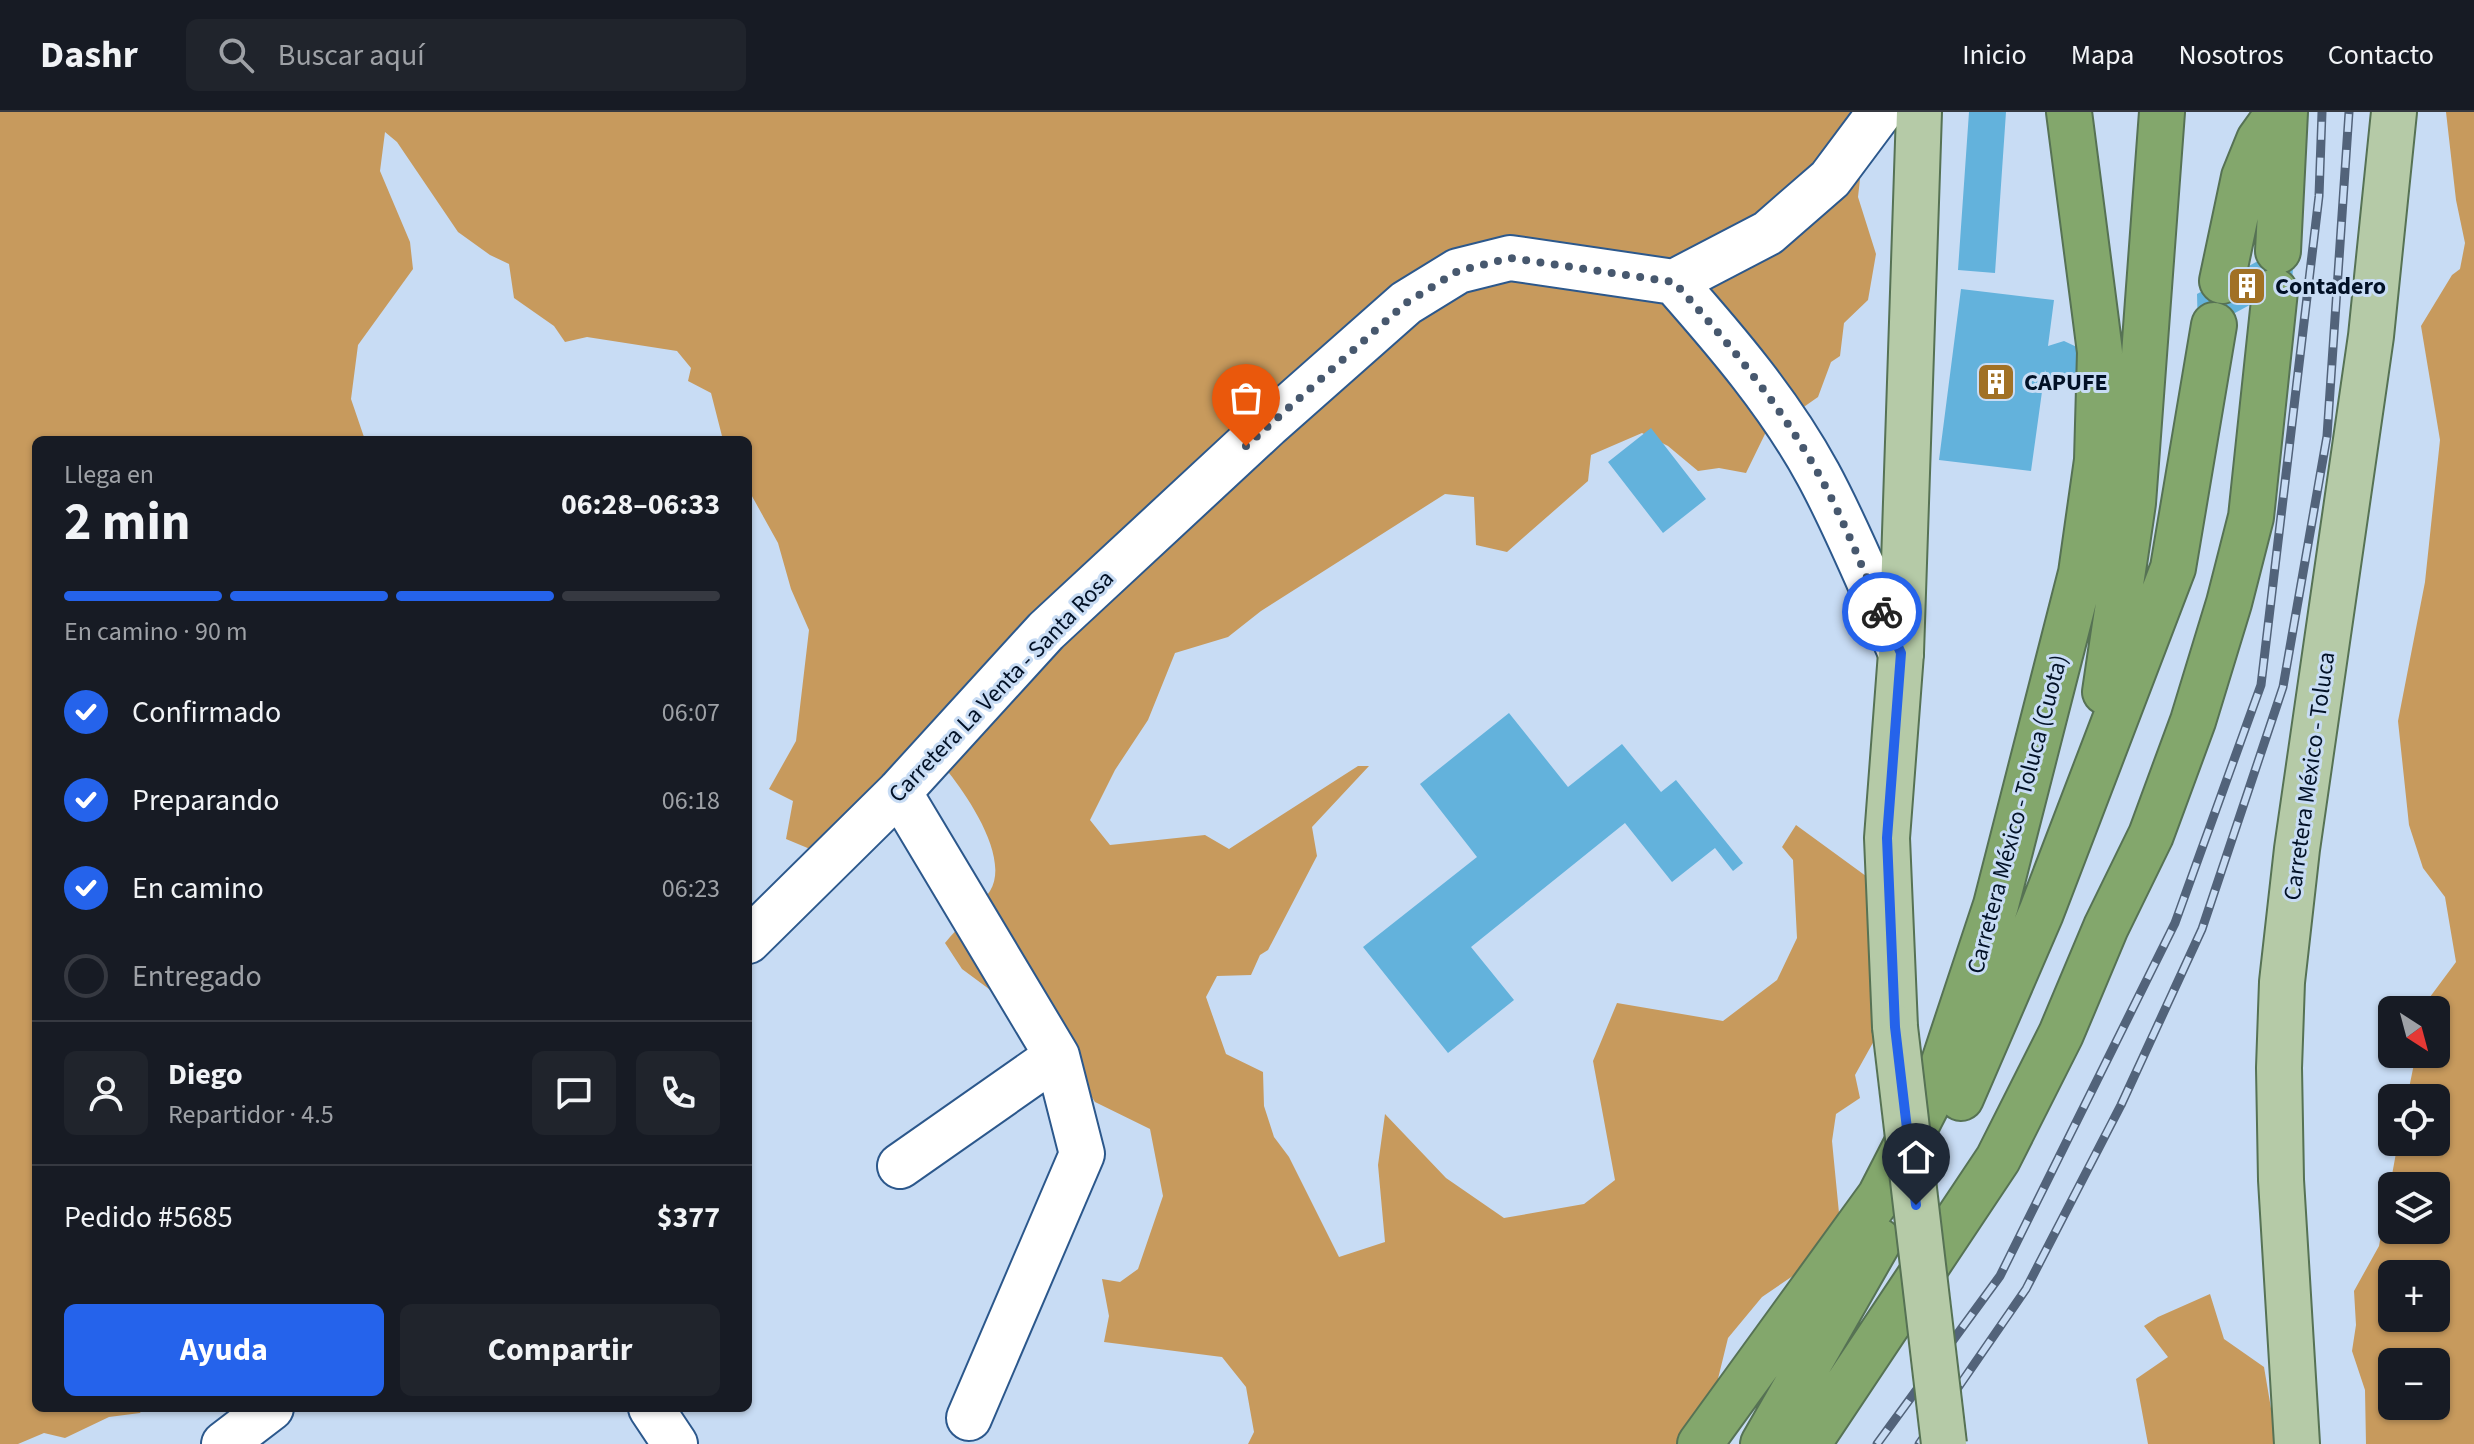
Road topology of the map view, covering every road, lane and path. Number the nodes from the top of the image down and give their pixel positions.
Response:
1 (1880, 112) edge
2 (1919, 112) edge
3 (2069, 112) edge
4 (2136, 112) edge
5 (2162, 112) edge
6 (2282, 112) edge
7 (2394, 112) edge
8 (2149, 263) junction
9 (2222, 281) dead end
10 (1674, 282) junction
11 (2214, 325) dead end
12 (1901, 653) junction
13 (2093, 774) junction
14 (899, 792) junction
15 (752, 937) edge
16 (1057, 1056) junction
17 (900, 1166) dead end
18 (266, 1412) edge
19 (654, 1412) edge
20 (969, 1418) dead end
21 (224, 1444) edge
22 (675, 1444) edge
23 (1700, 1444) edge
24 (1763, 1444) edge
25 (1808, 1444) edge
26 (1944, 1444) edge
27 (2297, 1444) edge

1 - 10 street
2 - 12 main road
3 - 23 highway, Carretera México - Toluca (Cuota)
4 - 8 highway
5 - 8 highway
6 - 9 highway
6 - 25 highway
7 - 27 main road, Carretera México - Toluca
8 - 13 highway
10 - 12 street
10 - 14 street, Carretera La Venta - Santa Rosa
11 - 13 highway
12 - 26 main road, bridge
13 - 24 highway
14 - 15 street, Carretera La Venta - Santa Rosa
14 - 16 street
16 - 17 street
16 - 20 street
18 - 21 street
19 - 22 street

